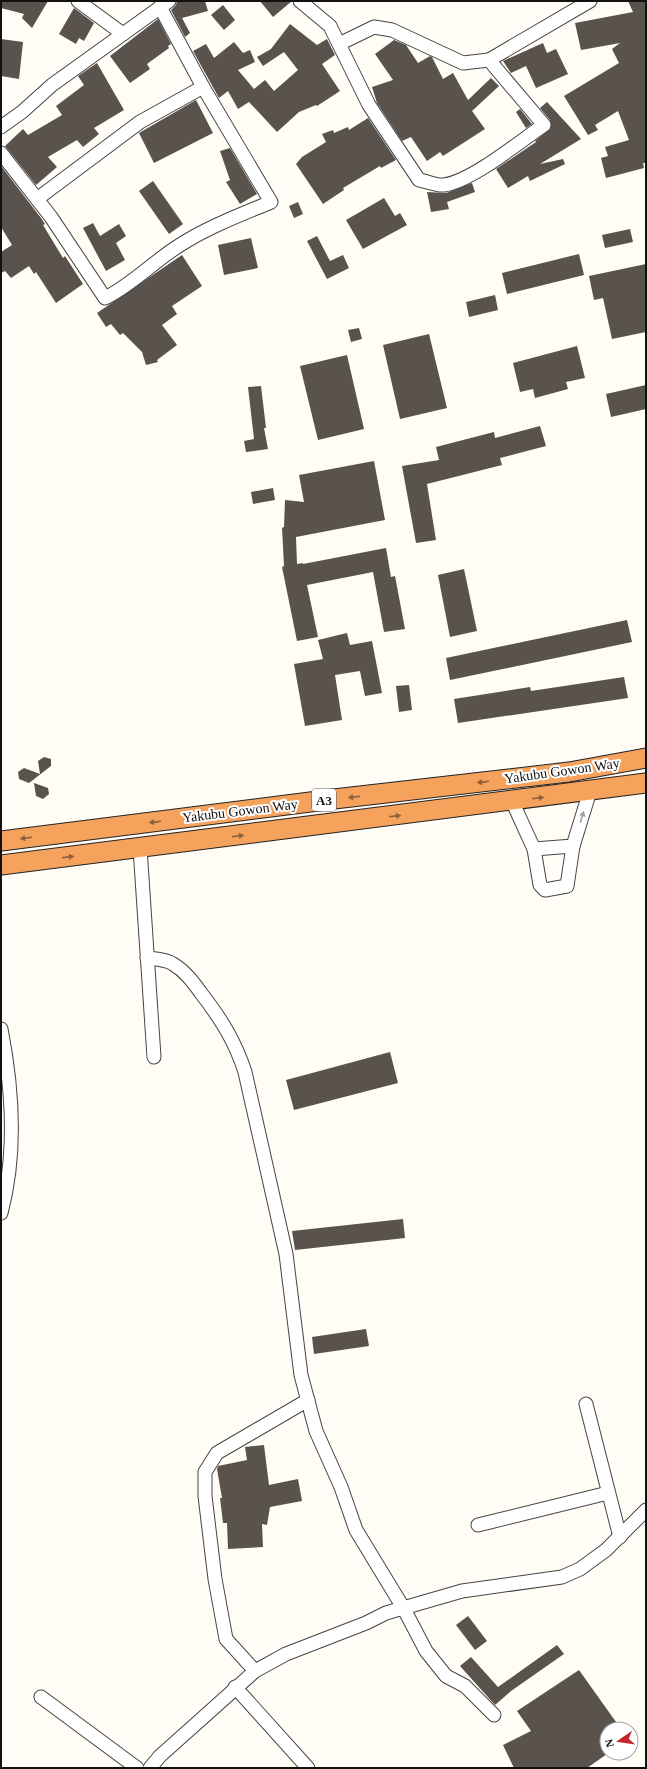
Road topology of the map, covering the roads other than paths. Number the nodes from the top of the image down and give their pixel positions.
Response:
1 (78, 1) edge
2 (300, 1) edge
3 (590, 1) edge
4 (164, 4) edge
5 (123, 34) junction
6 (339, 44) junction
7 (489, 60) junction
8 (203, 87) junction
9 (1, 127) edge
10 (1, 153) edge
11 (37, 199) junction
12 (646, 758) edge
13 (646, 783) edge
14 (590, 791) junction
15 (512, 801) junction
16 (211, 815) junction
17 (215, 839) junction
18 (1, 841) edge
19 (573, 846) junction
20 (140, 848) junction
21 (534, 849) junction
22 (1, 865) edge
23 (147, 958) junction
24 (1, 1029) edge
25 (154, 1057) dead end
26 (1, 1213) edge
27 (308, 1400) junction
28 (586, 1404) dead end
29 (608, 1493) junction
30 (646, 1510) edge
31 (478, 1525) dead end
32 (620, 1537) junction
33 (404, 1609) junction
34 (254, 1671) junction
35 (234, 1687) junction
36 (41, 1698) dead end
37 (494, 1715) dead end
38 (137, 1768) edge
39 (150, 1768) edge
40 (308, 1768) edge

1 - 5 street
2 - 6 street
3 - 7 street
4 - 5 street
4 - 8 street
5 - 9 street
6 - 7 street
6 - 7 street
8 - 11 street
8 - 11 street
10 - 11 street
12 -> 16 highway, Yakubu Gowon Way / A3
13 - 14 highway, Yakubu Gowon Way / A3
15 -> 14 highway, Yakubu Gowon Way / A3
19 -> 14 street
17 -> 15 highway, Yakubu Gowon Way / A3
15 - 21 street
16 - 17 highway
16 -> 18 highway, Yakubu Gowon Way / A3
17 - 20 highway, Yakubu Gowon Way / A3
19 - 21 street
19 - 21 street
22 -> 20 highway, Yakubu Gowon Way / A3
20 - 23 street
23 - 25 street
23 - 27 street
24 - 26 street
27 - 33 street
27 - 34 street
28 - 29 street
29 - 31 street
29 - 32 street
30 - 32 street
32 - 33 street
33 - 34 street
33 - 37 street
34 - 35 street
35 - 39 street
35 - 40 street
36 - 38 street

